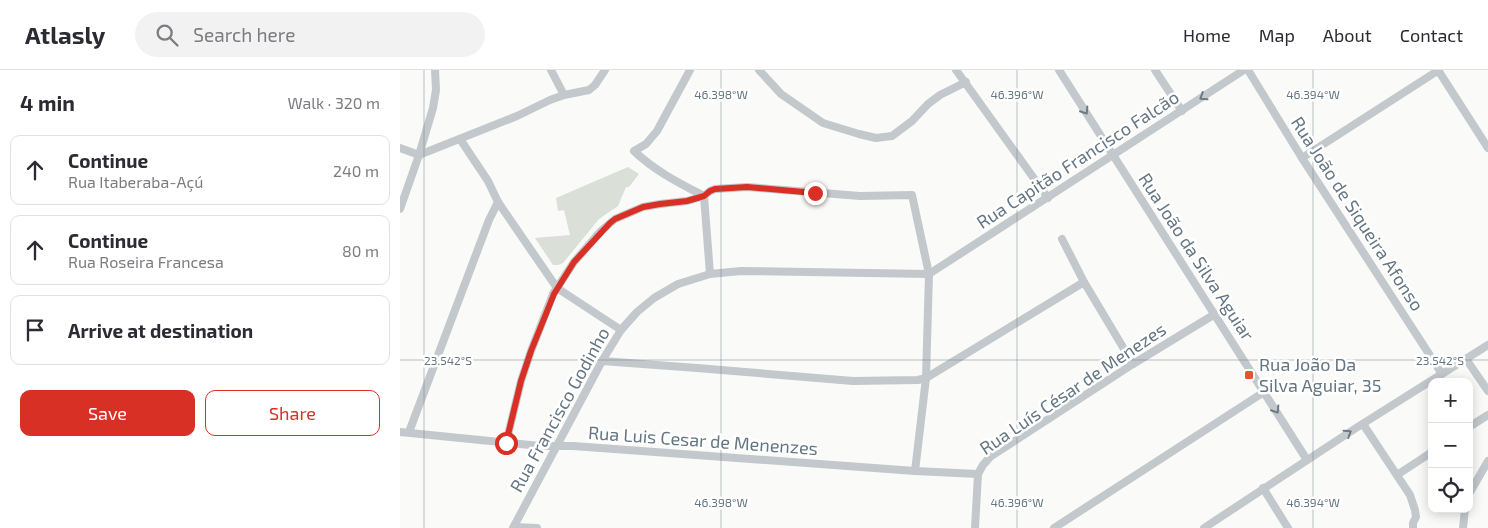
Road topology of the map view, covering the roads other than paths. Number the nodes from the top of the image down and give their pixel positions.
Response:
1 (434, 70) edge
2 (551, 70) edge
3 (605, 70) edge
4 (690, 70) edge
5 (758, 70) edge
6 (956, 70) edge
7 (1059, 70) edge
8 (1156, 70) edge
9 (1244, 70) edge
10 (1248, 70) edge
11 (1439, 70) edge
12 (966, 82) junction
13 (564, 95) junction
14 (1182, 110) junction
15 (460, 140) junction
16 (1488, 147) edge
17 (400, 148) edge
18 (419, 155) junction
19 (1113, 155) junction
20 (1302, 158) junction
21 (704, 196) junction
22 (1048, 198) junction
23 (498, 202) junction
24 (400, 208) edge
25 (1062, 239) dead end
26 (710, 274) junction
27 (929, 274) junction
28 (1084, 282) junction
29 (557, 288) junction
30 (1215, 314) junction
31 (621, 330) junction
32 (1488, 344) edge
33 (1466, 359) junction
34 (602, 361) junction
35 (1133, 364) junction
36 (1442, 374) junction
37 (926, 378) junction
38 (1488, 391) edge
39 (1264, 392) junction
40 (1488, 415) edge
41 (1363, 424) junction
42 (1473, 424) edge
43 (400, 432) edge
44 (409, 432) junction
45 (506, 443) junction
46 (556, 447) junction
47 (1428, 455) edge
48 (1307, 460) junction
49 (1488, 461) edge
50 (915, 471) junction
51 (978, 474) junction
52 (1397, 475) junction
53 (1473, 487) edge
54 (1263, 488) junction
55 (1465, 513) edge
56 (514, 527) edge
57 (537, 528) edge
58 (975, 528) edge
59 (1054, 528) edge
60 (1204, 528) edge
61 (1288, 528) edge
62 (1414, 528) edge
63 (1463, 528) edge

1 - 18 street
2 - 13 street
3 - 13 street
4 - 21 street
5 - 12 street
6 - 12 street
7 -> 19 street, Rua João da Silva Aguiar
8 - 14 street
9 -> 14 street, Rua Capitão Francisco Falcão
10 - 20 street, Rua João de Siqueira Afonso
11 - 16 street
11 - 20 street
12 - 22 street
13 - 15 street
14 - 19 street, Rua Capitão Francisco Falcão
15 - 18 street
15 - 23 street
17 - 18 street
18 - 24 street
19 - 22 street, Rua Capitão Francisco Falcão
19 - 30 street, Rua João da Silva Aguiar
20 - 36 street, Rua João de Siqueira Afonso
21 - 26 street
21 - 27 street
21 - 29 street
22 - 27 street, Rua Capitão Francisco Falcão
23 - 29 street
23 - 44 street
25 - 28 street
26 - 27 street, Rua Francisco Godinho
26 - 31 street, Rua Francisco Godinho
27 - 37 street
28 - 35 street
28 - 37 street
29 - 31 street
29 - 45 street
30 - 35 street, Rua Luís César de Menezes
30 - 39 street, Rua João da Silva Aguiar
31 - 34 street, Rua Francisco Godinho
32 - 33 street
33 - 36 street
33 - 38 street
34 - 37 street
34 - 46 street, Rua Francisco Godinho
35 - 51 street, Rua Luís César de Menezes
36 - 41 street
37 - 50 street
39 -> 48 street, Rua João da Silva Aguiar
39 - 59 street
40 - 42 street
48 -> 41 street
41 - 52 street
43 - 44 street, Rua Luis Cesar de Menenzes
44 - 45 street, Rua Luis Cesar de Menenzes
45 - 46 street, Rua Luis Cesar de Menenzes
46 - 50 street, Rua Luis Cesar de Menenzes
46 - 56 street, Rua Francisco Godinho
47 - 52 street
48 - 54 street
49 - 53 street
50 - 51 street, Rua Luís César de Menezes
51 - 58 street
52 - 62 street
54 - 60 street
54 - 61 street
55 - 63 street
56 - 57 street

